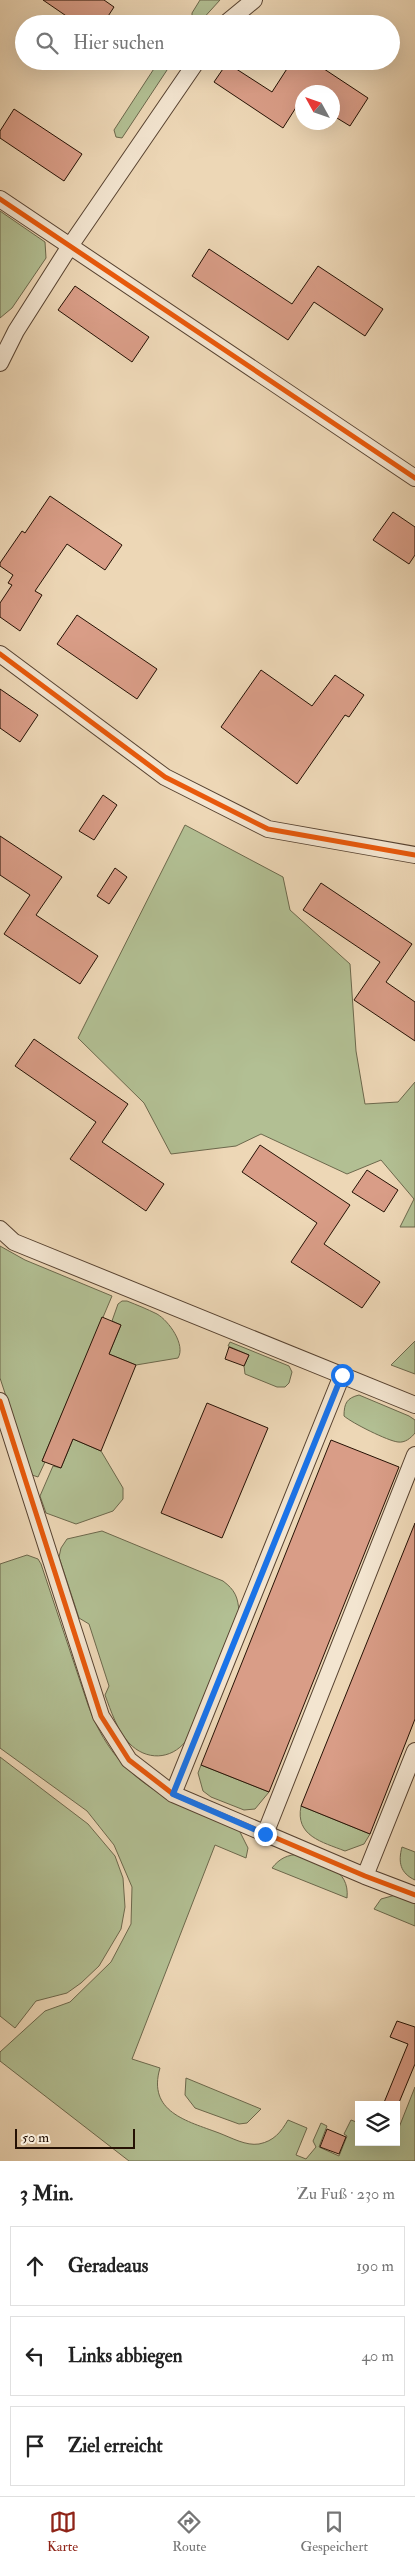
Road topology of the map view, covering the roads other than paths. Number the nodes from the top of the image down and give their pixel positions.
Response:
1 (254, 0) edge
2 (235, 15) edge
3 (191, 70) edge
4 (0, 199) edge
5 (70, 246) junction
6 (8, 332) edge
7 (0, 363) edge
8 (415, 478) edge
9 (0, 654) edge
10 (415, 855) edge
11 (0, 1229) edge
12 (342, 1375) junction
13 (0, 1401) edge
14 (415, 1405) edge
15 (415, 1456) edge
16 (415, 1750) edge
17 (173, 1794) junction
18 (265, 1834) junction
19 (365, 1876) junction
20 (415, 1895) edge

1 - 2 street
3 - 5 street
4 - 5 street
5 - 6 street
5 - 8 street
6 - 7 street
9 - 10 street
11 - 12 street
12 - 14 street
12 - 17 street
13 - 17 street
15 - 18 street
16 - 19 street
17 - 18 street
18 - 19 street
19 - 20 street

